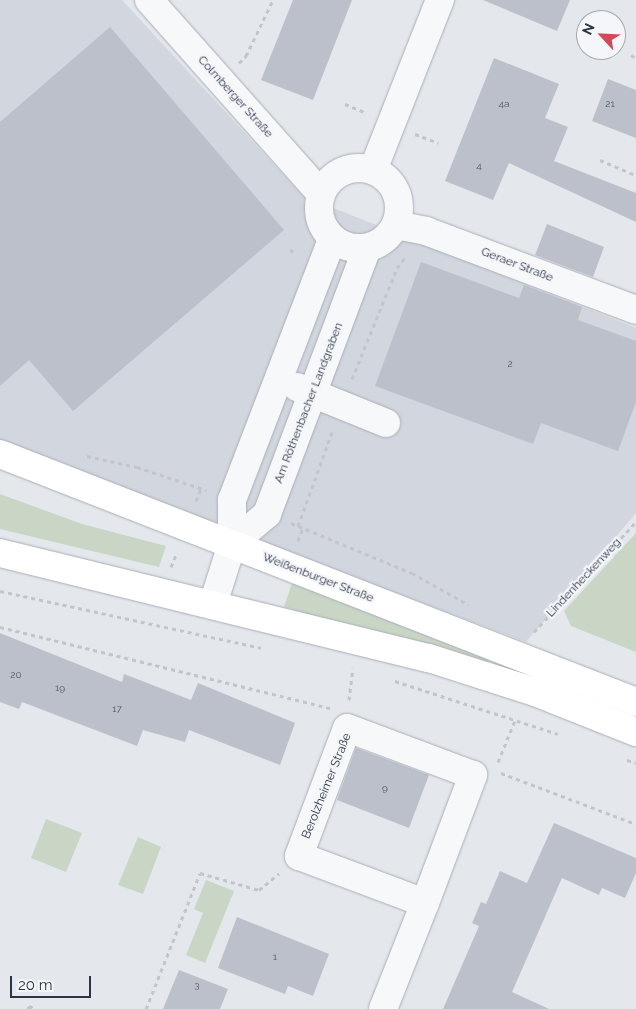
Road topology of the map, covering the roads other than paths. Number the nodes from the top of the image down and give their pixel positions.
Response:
1 (149, 0) edge
2 (440, 0) edge
3 (373, 170) junction
4 (321, 194) junction
5 (396, 225) junction
6 (332, 239) junction
7 (367, 248) junction
8 (636, 310) edge
9 (280, 380) junction
10 (314, 394) junction
11 (386, 422) dead end
12 (0, 454) edge
13 (232, 544) junction
14 (0, 552) edge
15 (213, 604) junction
16 (636, 702) edge
17 (636, 732) edge
18 (425, 903) junction
19 (384, 1009) edge

1 - 4 street, Colmberger Straße
2 - 3 street
3 - 4 street
3 - 5 street
4 - 6 street
5 - 7 street
5 - 8 street, Geraer Straße
6 - 7 street
6 - 9 street
7 - 10 street, Am Röthenbacher Landgraben
9 - 10 street
9 - 13 street
10 - 11 street
10 - 13 street, Am Röthenbacher Landgraben
12 - 13 main road, Weißenburger Straße
13 - 15 street
13 - 16 main road, Weißenburger Straße
14 - 15 main road
15 - 17 main road
18 - 18 street, Berolzheimer Straße
18 - 19 street, Berolzheimer Straße

